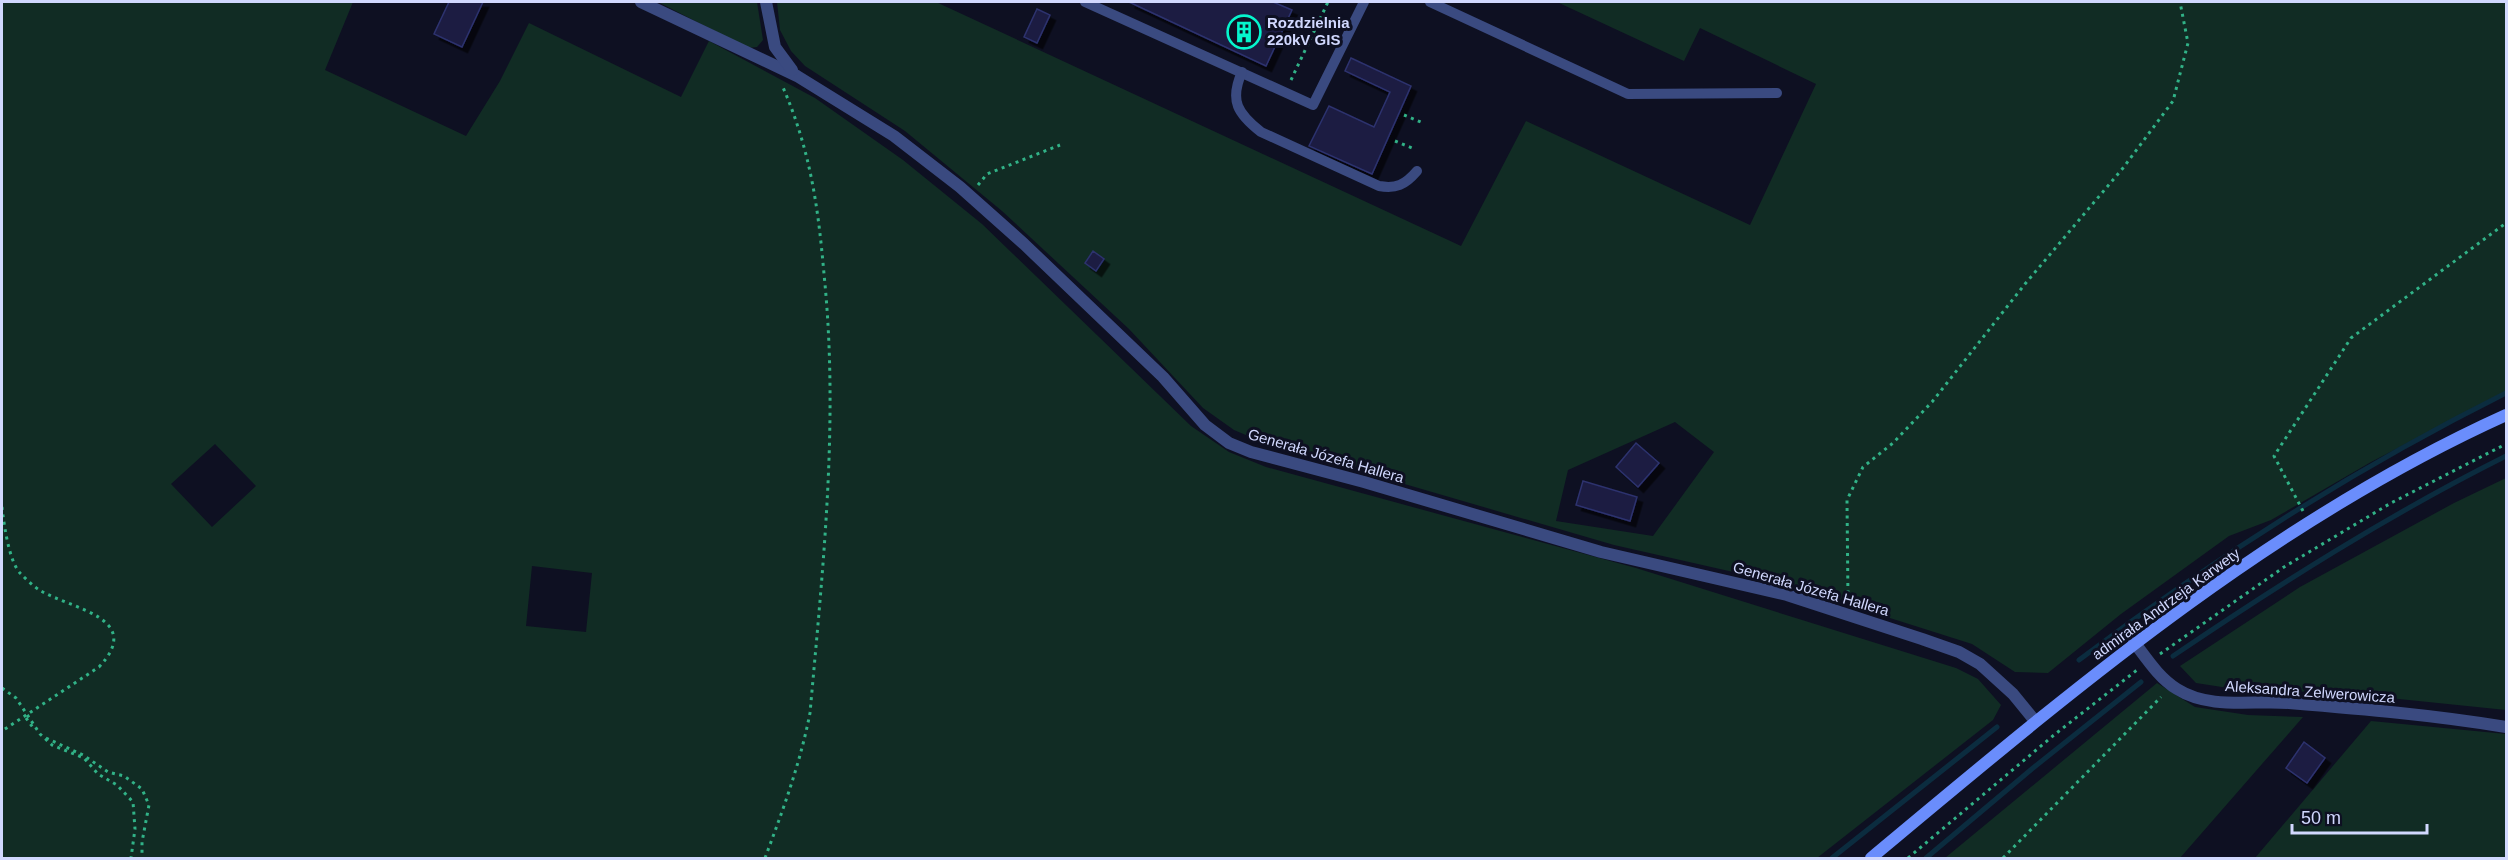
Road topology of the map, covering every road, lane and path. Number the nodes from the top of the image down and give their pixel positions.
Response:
1 (640, 2) edge
2 (766, 2) edge
3 (1085, 2) edge
4 (1328, 2) edge
5 (1364, 2) edge
6 (1430, 2) edge
7 (2180, 2) edge
8 (772, 64) junction
9 (1242, 72) junction
10 (797, 76) junction
11 (1285, 92) junction
12 (1777, 93) dead end
13 (1404, 115) dead end
14 (1423, 123) dead end
15 (1395, 141) dead end
16 (1060, 145) dead end
17 (1412, 148) dead end
18 (1417, 171) dead end
19 (970, 196) junction
20 (2506, 223) edge
21 (2506, 415) edge
22 (2506, 444) edge
23 (2, 507) edge
24 (2309, 524) junction
25 (1848, 614) junction
26 (2134, 642) junction
27 (2148, 662) junction
28 (2172, 685) junction
29 (2, 688) edge
30 (29, 715) junction
31 (2035, 721) junction
32 (2506, 727) edge
33 (2, 731) edge
34 (39, 733) junction
35 (131, 858) edge
36 (142, 858) edge
37 (765, 858) edge
38 (1871, 858) edge
39 (1908, 858) edge
40 (2003, 858) edge

1 - 8 street, Generała Józefa Hallera
2 - 10 street
3 - 9 lane
4 - 11 path
5 - 11 lane
6 - 12 lane
7 - 25 path
8 - 10 street, Generała Józefa Hallera
8 - 37 path
9 - 11 lane
9 - 18 lane
10 - 19 street, Generała Józefa Hallera
13 - 14 path
15 - 17 path
16 - 19 path
19 - 25 street, Generała Józefa Hallera
20 - 24 path
21 - 24 main road, admirała Andrzeja Karwety
22 - 27 path
23 - 30 path
24 - 26 main road, admirała Andrzeja Karwety
25 - 31 street, Generała Józefa Hallera
26 - 27 street, Aleksandra Zelwerowicza
26 - 31 main road, admirała Andrzeja Karwety
27 - 28 street, Aleksandra Zelwerowicza
27 - 39 path
28 - 32 street, Aleksandra Zelwerowicza
28 - 40 path
29 - 30 path
30 - 33 path
30 - 34 path
31 - 38 main road, admirała Andrzeja Karwety
34 - 35 path
34 - 36 path

